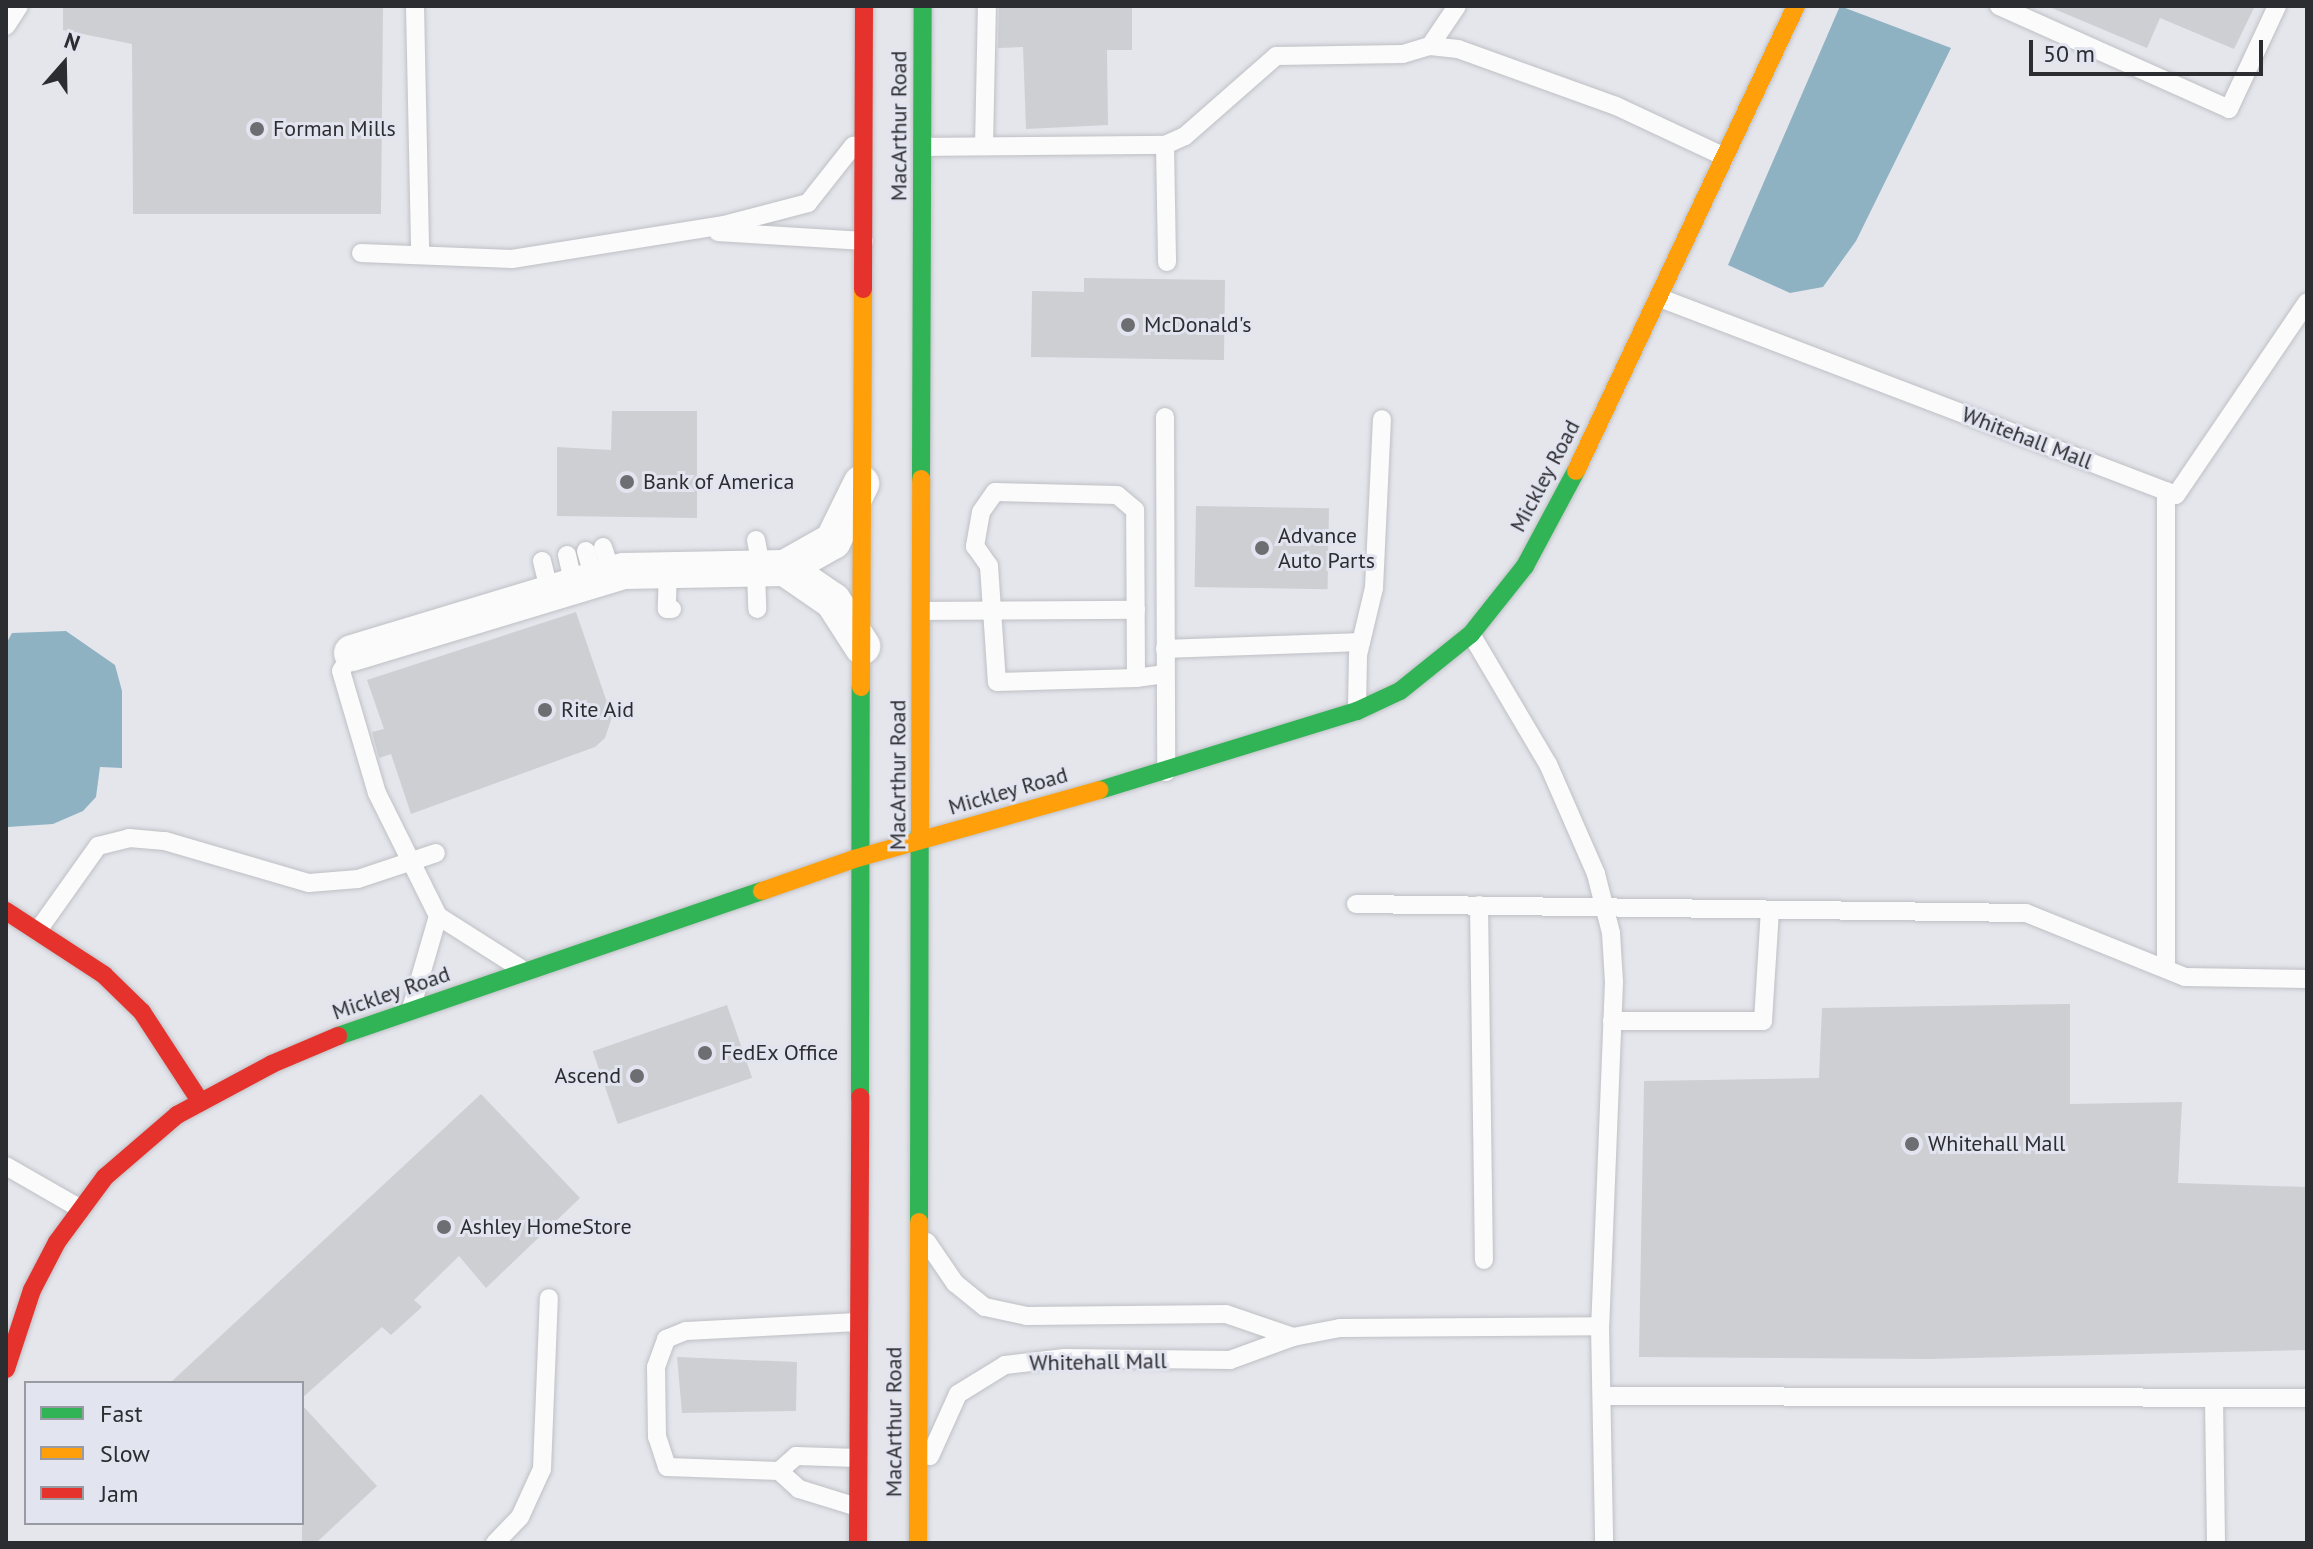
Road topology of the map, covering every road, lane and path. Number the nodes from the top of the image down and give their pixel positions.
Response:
1 (19, 6) edge
2 (415, 6) edge
3 (864, 6) edge
4 (923, 6) edge
5 (987, 6) edge
6 (1457, 6) edge
7 (1796, 6) edge
8 (1999, 6) edge
9 (2277, 6) edge
10 (6, 26) edge
11 (1430, 46) junction
12 (864, 129) junction
13 (1165, 145) junction
14 (984, 146) junction
15 (923, 147) junction
16 (1725, 157) junction
17 (696, 230) junction
18 (864, 241) junction
19 (361, 253) dead end
20 (420, 253) junction
21 (1167, 262) dead end
22 (1660, 298) junction
23 (2307, 302) edge
24 (1165, 417) dead end
25 (1382, 419) dead end
26 (863, 479) junction
27 (2166, 491) junction
28 (766, 560) junction
29 (668, 571) junction
30 (672, 609) dead end
31 (757, 609) dead end
32 (1136, 610) junction
33 (921, 611) junction
34 (994, 612) junction
35 (1471, 634) junction
36 (1361, 642) junction
37 (862, 646) junction
38 (1165, 649) junction
39 (352, 653) joint
40 (1165, 674) junction
41 (1136, 678) junction
42 (1357, 711) junction
43 (1166, 772) junction
44 (922, 840) junction
45 (436, 853) dead end
46 (860, 857) junction
47 (414, 861) junction
48 (1356, 904) dead end
49 (1479, 905) junction
50 (1600, 906) junction
51 (1770, 910) junction
52 (6, 911) edge
53 (438, 916) junction
54 (39, 929) junction
55 (2166, 969) junction
56 (526, 972) junction
57 (2307, 979) edge
58 (411, 1010) junction
59 (1612, 1021) junction
60 (200, 1101) junction
61 (6, 1166) edge
62 (79, 1208) junction
63 (918, 1229) junction
64 (1484, 1260) dead end
65 (549, 1298) dead end
66 (858, 1322) junction
67 (1600, 1326) junction
68 (1293, 1337) junction
69 (6, 1369) edge
70 (1602, 1396) junction
71 (2307, 1398) edge
72 (2214, 1399) junction
73 (858, 1458) junction
74 (779, 1471) junction
75 (918, 1484) junction
76 (858, 1507) junction
77 (495, 1543) edge
78 (858, 1543) edge
79 (918, 1543) edge
80 (1604, 1543) edge
81 (2216, 1543) edge

1 - 10 lane
2 - 20 lane
3 - 12 main road, MacArthur Road
4 - 15 main road, MacArthur Road
5 - 14 lane
6 - 11 lane
7 - 16 main road, Mickley Road
8 - 9 lane
11 - 13 lane
11 - 16 lane
12 - 17 lane
12 - 18 main road, MacArthur Road
13 - 14 lane
13 - 21 lane
14 - 15 lane
15 - 33 main road, MacArthur Road
16 - 22 main road, Mickley Road
17 - 18 lane
17 - 20 lane
18 - 26 main road, MacArthur Road
19 - 20 lane
22 - 27 lane, Whitehall Mall
22 - 35 main road, Mickley Road
23 - 27 lane
24 - 38 lane
25 - 36 lane
26 - 28 street
26 - 37 main road, MacArthur Road
27 - 55 lane
28 - 29 street
28 - 31 lane
28 - 37 street
29 - 30 lane
29 - 39 street
32 - 34 lane
32 - 34 lane
32 - 41 lane
33 - 34 lane
33 - 44 main road, MacArthur Road
34 - 41 lane
35 - 42 main road, Mickley Road
35 - 50 lane
36 - 38 lane
36 - 42 lane
37 - 46 main road, MacArthur Road
38 - 40 lane
39 - 47 lane
40 - 41 lane
40 - 43 lane
42 - 43 main road, Mickley Road
43 - 44 main road, Mickley Road
44 - 46 main road, Mickley Road
44 - 63 main road, MacArthur Road
45 - 47 lane
46 - 56 main road, Mickley Road
46 - 66 main road, MacArthur Road
47 - 53 lane
47 - 54 lane
48 - 49 lane
49 - 50 lane
49 - 64 lane
50 - 51 lane
50 - 59 lane
51 - 55 lane
51 - 59 lane
52 - 54 main road
53 - 56 lane
53 - 58 lane
54 - 60 main road
55 - 57 lane
56 - 58 main road, Mickley Road
58 - 60 main road, Mickley Road
59 - 67 lane
60 - 62 main road, Mickley Road
61 - 62 lane
62 - 69 main road, Mickley Road
63 - 68 lane, Whitehall Mall
63 - 75 main road, MacArthur Road
65 - 77 lane
66 - 73 main road, MacArthur Road
66 - 74 lane
67 - 68 lane, Whitehall Mall
67 - 70 lane
68 - 75 lane, Whitehall Mall
70 - 72 lane
70 - 80 lane
71 - 72 lane
72 - 81 lane
73 - 74 lane
73 - 76 main road, MacArthur Road
74 - 76 lane
75 - 79 main road, MacArthur Road
76 - 78 main road, MacArthur Road

